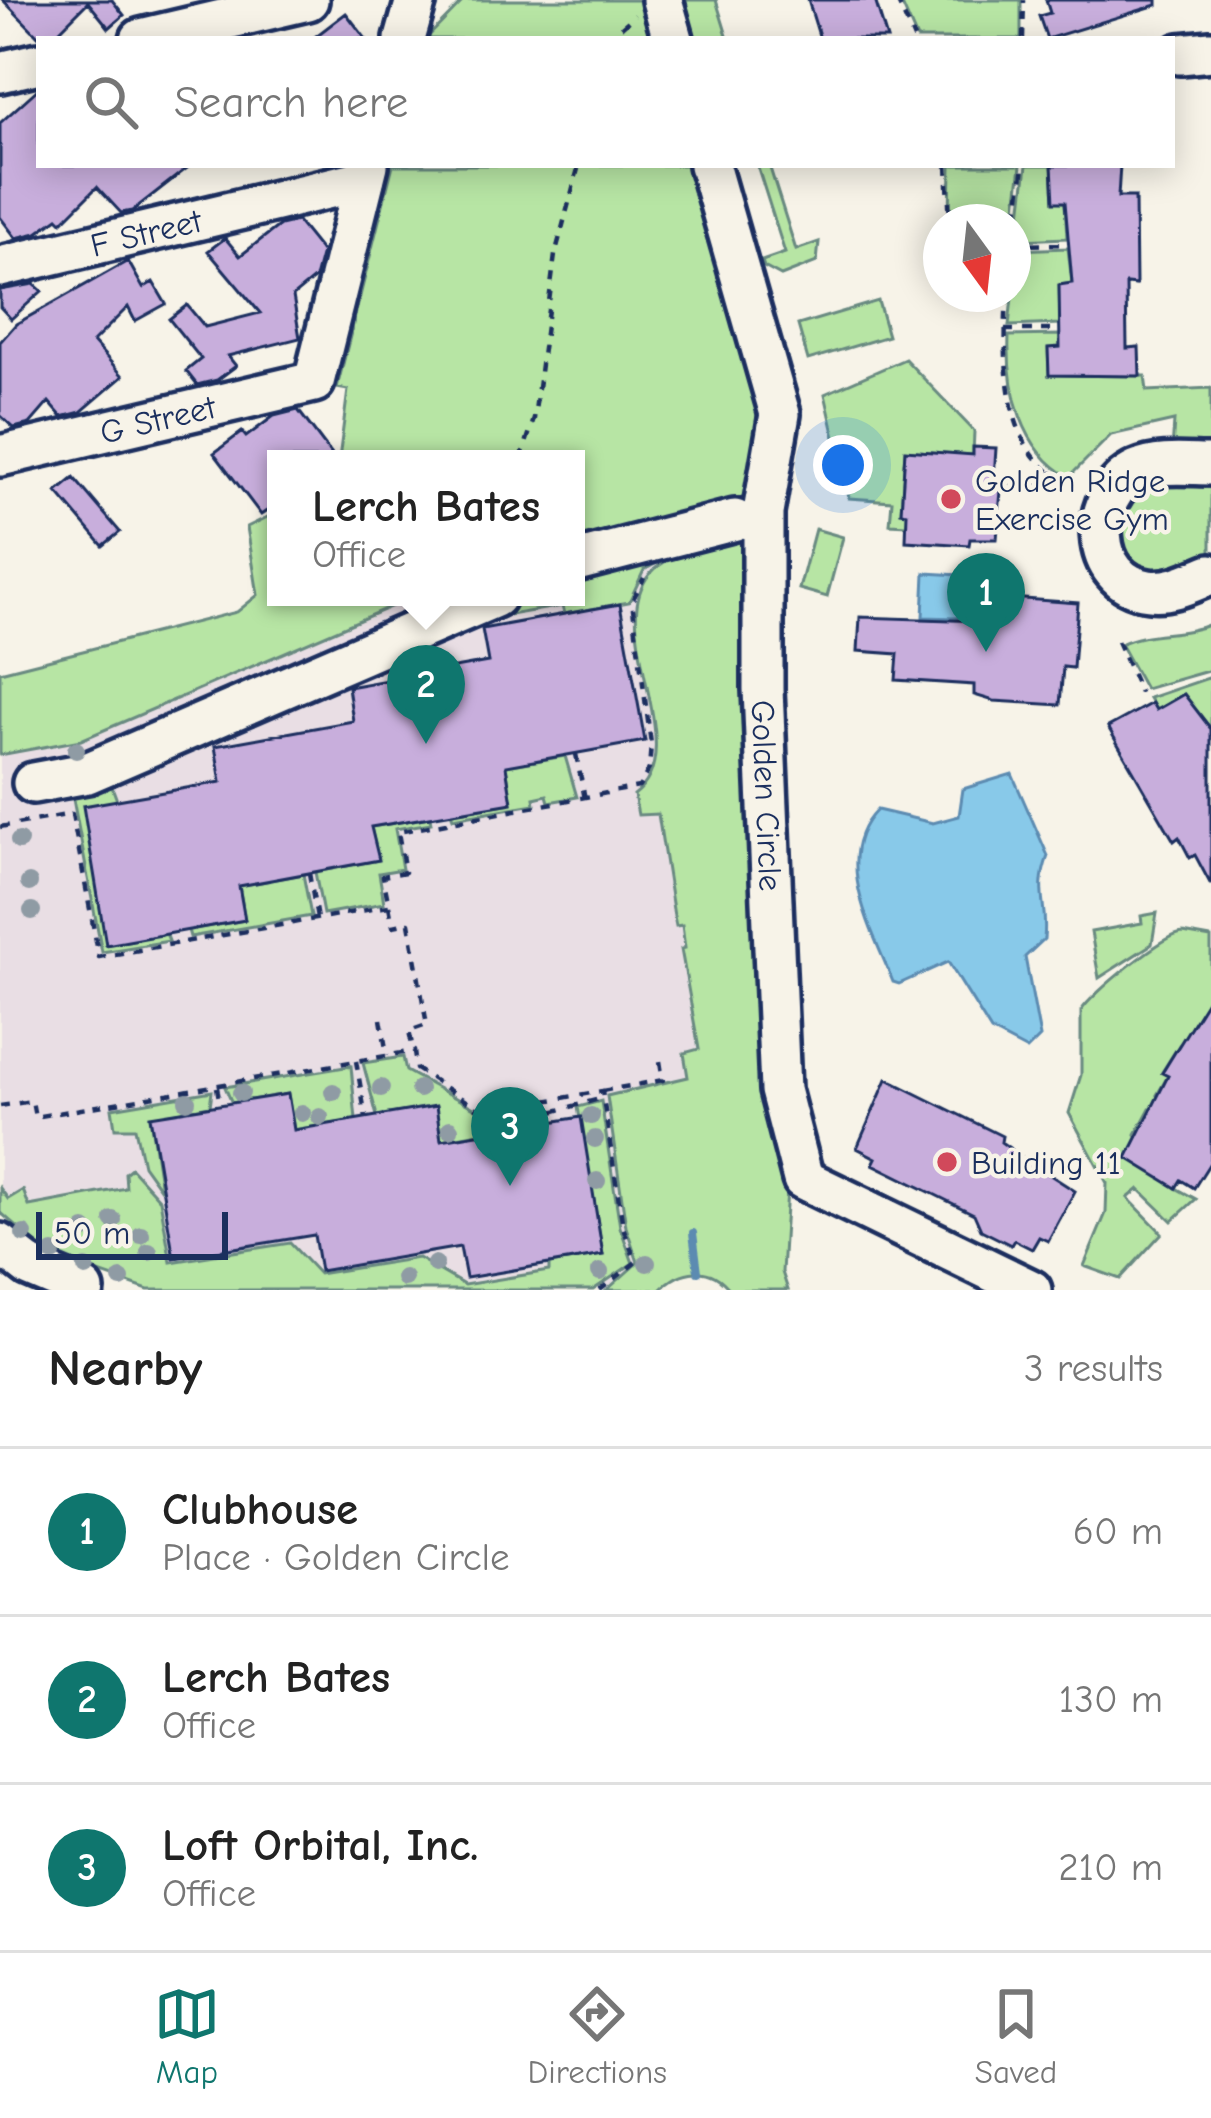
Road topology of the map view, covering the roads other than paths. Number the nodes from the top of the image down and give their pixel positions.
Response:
1 (308, 0) edge
2 (416, 0) edge
3 (662, 0) edge
4 (154, 36) edge
5 (406, 36) edge
6 (672, 36) edge
7 (36, 64) edge
8 (0, 72) edge
9 (710, 168) edge
10 (366, 173) edge
11 (0, 267) edge
12 (0, 456) edge
13 (1211, 465) edge
14 (735, 520) dead end
15 (585, 559) edge
16 (1211, 574) edge
17 (474, 606) edge
18 (33, 783) dead end
19 (4, 1255) edge
20 (84, 1290) edge
21 (1031, 1290) edge

1 - 4 street
2 - 5 street
3 - 6 street
7 - 8 street
9 - 21 street, Golden Circle
10 - 11 street, F Street
10 - 12 street, G Street
13 - 16 street
14 - 15 street
17 - 18 street
19 - 20 street

